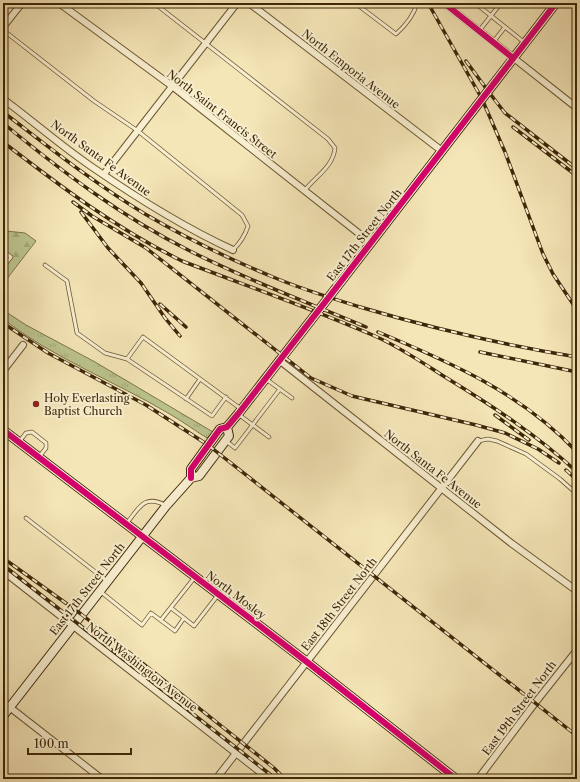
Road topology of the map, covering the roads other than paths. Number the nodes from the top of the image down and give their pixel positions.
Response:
1 (22, 3) edge
2 (59, 3) edge
3 (154, 3) edge
4 (236, 3) edge
5 (249, 3) edge
6 (355, 3) edge
7 (417, 3) edge
8 (444, 3) edge
9 (475, 3) edge
10 (501, 3) edge
11 (556, 3) edge
12 (491, 16) junction
13 (3, 27) edge
14 (505, 27) junction
15 (3, 30) edge
16 (479, 31) junction
17 (493, 42) junction
18 (206, 43) junction
19 (525, 43) junction
20 (513, 58) junction
21 (172, 86) junction
22 (3, 98) edge
23 (577, 108) edge
24 (138, 131) junction
25 (442, 151) junction
26 (3, 173) edge
27 (104, 174) junction
28 (3, 189) edge
29 (304, 192) junction
30 (370, 244) junction
31 (233, 250) joint
32 (3, 251) edge
33 (45, 265) dead end
34 (3, 267) edge
35 (23, 345) dead end
36 (3, 359) edge
37 (127, 359) junction
38 (279, 360) junction
39 (9, 364) junction
40 (3, 371) edge
41 (265, 378) junction
42 (200, 379) junction
43 (280, 389) junction
44 (226, 397) junction
45 (292, 398) dead end
46 (186, 399) junction
47 (239, 411) junction
48 (253, 425) junction
49 (227, 427) junction
50 (3, 430) edge
51 (269, 437) dead end
52 (226, 441) junction
53 (478, 441) joint
54 (19, 442) junction
55 (39, 457) junction
56 (191, 478) junction
57 (442, 488) junction
58 (577, 494) edge
59 (166, 506) junction
60 (26, 518) dead end
61 (126, 524) junction
62 (142, 537) junction
63 (3, 571) edge
64 (195, 577) junction
65 (108, 581) junction
66 (99, 591) junction
67 (577, 591) edge
68 (219, 595) junction
69 (171, 608) junction
70 (184, 618) junction
71 (161, 620) junction
72 (73, 625) junction
73 (577, 650) edge
74 (308, 662) junction
75 (3, 702) edge
76 (10, 707) junction
77 (3, 716) edge
78 (236, 754) junction
79 (102, 779) edge
80 (216, 779) edge
81 (268, 779) edge
82 (456, 779) edge
83 (478, 779) edge

1 - 13 street
2 - 21 street, North Saint Francis Street
3 - 18 lane
4 - 18 street
5 - 25 street, North Emporia Avenue
6 - 7 lane
8 - 16 street
9 - 12 lane
10 - 12 lane
11 - 19 street, East 17th Street North
12 - 14 lane
12 - 16 lane
14 - 17 lane
14 - 19 lane
15 - 24 lane
16 - 17 street
17 - 20 street
18 - 21 street
18 - 29 lane
19 - 20 street, East 17th Street North
20 - 23 street
20 - 25 street, East 17th Street North
21 - 24 street
21 - 29 street, North Saint Francis Street
22 - 27 street, North Santa Fe Avenue
24 - 27 street
24 - 31 lane
25 - 30 street, East 17th Street North
26 - 28 lane
27 - 31 street, North Santa Fe Avenue
29 - 30 street, North Saint Francis Street
30 - 38 street, East 17th Street North
32 - 34 lane
33 - 37 lane
35 - 39 street
36 - 39 lane
37 - 42 lane
37 - 46 lane
38 - 41 street, East 17th Street North
38 - 57 street, North Santa Fe Avenue
39 - 40 street
41 - 43 lane
41 - 47 street, East 17th Street North
42 - 44 lane
42 - 46 lane
43 - 45 lane
43 - 48 lane
44 - 46 lane
44 - 47 lane
47 - 48 lane
47 - 49 street, East 17th Street North
48 - 51 lane
48 - 52 lane
49 - 52 street
49 - 56 street, East 17th Street North
50 - 54 street, North Mosley
52 - 56 street, East 17th Street North
53 - 57 street, East 18th Street North
53 - 58 lane
54 - 55 street, North Mosley
54 - 55 lane
55 - 61 street, North Mosley
56 - 59 street, East 17th Street North
57 - 67 street, North Santa Fe Avenue
57 - 74 street, East 18th Street North
59 - 61 lane
59 - 62 street, East 17th Street North
60 - 65 lane
61 - 62 street, North Mosley
62 - 64 street, North Mosley
62 - 65 street, East 17th Street North
63 - 72 street, North Washington Avenue
64 - 68 street, North Mosley
64 - 69 lane
65 - 66 street, East 17th Street North
66 - 71 lane
66 - 72 street, East 17th Street North
68 - 70 lane
68 - 74 street, North Mosley
69 - 70 lane
69 - 71 lane
70 - 71 lane
72 - 76 street, East 17th Street North
72 - 78 street, North Washington Avenue
73 - 83 street, East 19th Street North
74 - 78 street, East 18th Street North
74 - 82 street, North Mosley
75 - 76 street
76 - 77 street, East 17th Street North
76 - 79 street
78 - 80 street, East 18th Street North
78 - 81 street, North Washington Avenue

